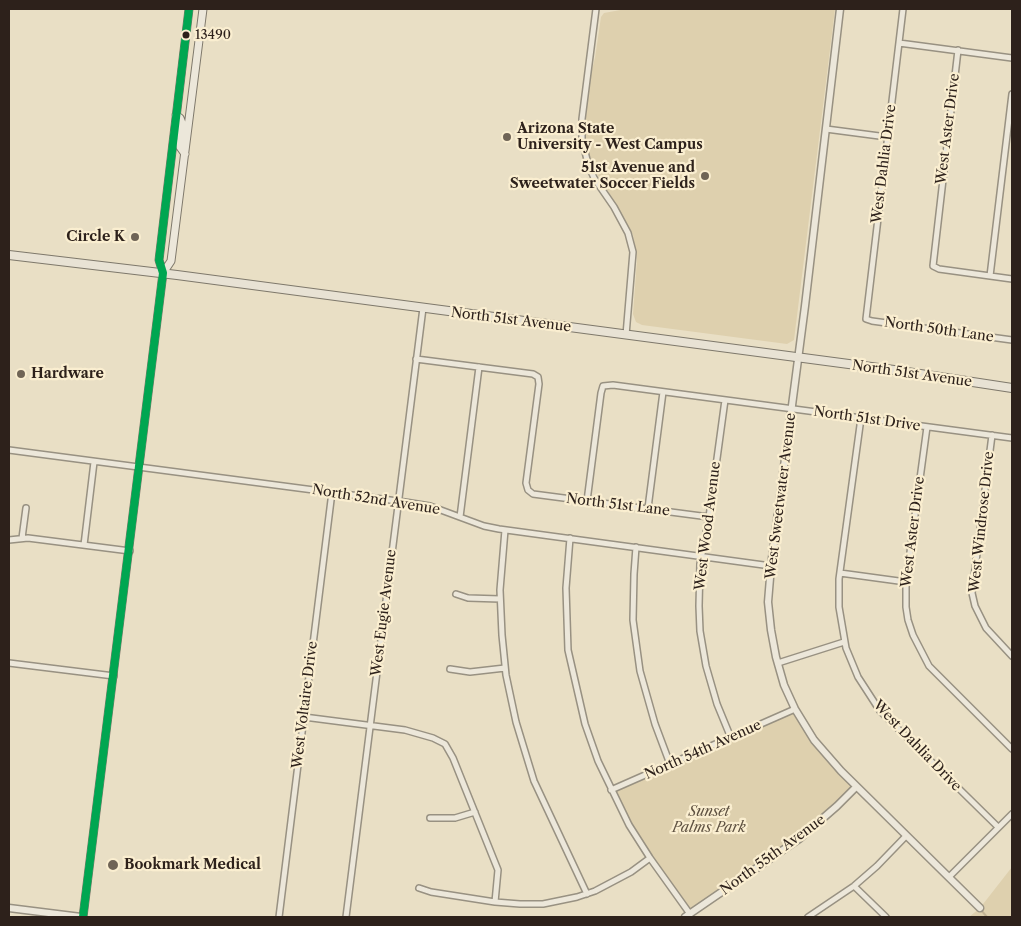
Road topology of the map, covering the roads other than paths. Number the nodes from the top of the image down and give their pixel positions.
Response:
1 (189, 9) edge
2 (203, 9) edge
3 (596, 9) edge
4 (840, 9) edge
5 (903, 9) edge
6 (899, 43) junction
7 (958, 50) junction
8 (183, 58) junction
9 (1012, 58) edge
10 (197, 60) junction
11 (1012, 94) edge
12 (176, 115) junction
13 (826, 129) junction
14 (887, 137) junction
15 (185, 154) junction
16 (9, 255) edge
17 (163, 274) junction
18 (990, 276) junction
19 (1012, 279) edge
20 (422, 308) junction
21 (866, 319) joint
22 (626, 335) junction
23 (1012, 340) edge
24 (798, 358) junction
25 (416, 359) junction
26 (479, 367) junction
27 (1012, 388) edge
28 (663, 392) junction
29 (724, 400) junction
30 (792, 409) junction
31 (861, 418) junction
32 (927, 427) junction
33 (992, 435) junction
34 (1012, 438) edge
35 (9, 450) edge
36 (94, 462) junction
37 (140, 467) junction
38 (332, 492) junction
39 (398, 501) junction
40 (587, 501) junction
41 (26, 508) dead end
42 (648, 508) junction
43 (460, 517) junction
44 (709, 517) junction
45 (505, 530) junction
46 (22, 538) junction
47 (570, 538) junction
48 (9, 540) edge
49 (84, 545) junction
50 (636, 547) junction
51 (130, 551) junction
52 (702, 556) junction
53 (771, 566) junction
54 (840, 573) junction
55 (906, 582) junction
56 (456, 594) dead end
57 (500, 599) junction
58 (844, 642) junction
59 (1012, 656) edge
60 (9, 662) edge
61 (778, 663) junction
62 (505, 668) junction
63 (450, 669) dead end
64 (114, 676) junction
65 (795, 709) junction
66 (304, 717) junction
67 (370, 726) junction
68 (731, 738) junction
69 (1012, 749) edge
70 (670, 764) junction
71 (856, 786) junction
72 (611, 790) junction
73 (475, 812) junction
74 (1012, 814) edge
75 (430, 818) dead end
76 (998, 827) junction
77 (906, 836) junction
78 (650, 858) junction
79 (949, 877) junction
80 (854, 886) junction
81 (420, 888) dead end
82 (587, 894) junction
83 (495, 902) junction
84 (9, 908) edge
85 (980, 908) dead end
86 (687, 916) edge
87 (82, 917) edge
88 (279, 917) edge
89 (346, 917) edge
90 (808, 917) edge
91 (886, 917) edge

1 - 8 main road
2 - 10 main road
3 - 22 street
4 - 13 street, West Sweetwater Avenue
5 - 6 street, West Dahlia Drive
6 - 7 street
6 - 14 street, West Dahlia Drive
7 - 9 street
7 - 18 street, West Aster Drive
8 - 10 main road
8 - 12 main road
10 - 15 main road
11 - 18 street
12 - 15 main road
12 - 17 main road
13 - 14 street
13 - 24 street, West Sweetwater Avenue
14 - 21 street, West Dahlia Drive
15 - 17 main road
16 - 17 main road, North 51st Avenue
17 - 20 main road, North 51st Avenue
17 - 37 main road
18 - 19 street
20 - 22 main road, North 51st Avenue
20 - 25 street, West Eugie Avenue
21 - 23 street, North 50th Lane
22 - 24 main road, North 51st Avenue
24 - 27 main road, North 51st Avenue
24 - 30 street, West Sweetwater Avenue
25 - 26 street
25 - 39 street, West Eugie Avenue
26 - 40 street, North 51st Lane
26 - 43 street
28 - 29 street, North 51st Drive
28 - 40 street, North 51st Drive
28 - 42 street
29 - 30 street, North 51st Drive
29 - 44 street, West Wood Avenue
30 - 31 street, North 51st Drive
30 - 53 street, West Sweetwater Avenue
31 - 32 street, North 51st Drive
31 - 54 street, West Dahlia Drive
32 - 33 street, North 51st Drive
32 - 55 street, West Aster Drive
33 - 34 street, North 51st Drive
33 - 59 street, West Windrose Drive
35 - 36 street, North 52nd Avenue
36 - 37 street, North 52nd Avenue
36 - 49 street
37 - 38 street, North 52nd Avenue
37 - 51 main road
38 - 39 street, North 52nd Avenue
38 - 66 street, West Voltaire Drive
39 - 43 street, North 52nd Avenue
39 - 67 street, West Eugie Avenue
40 - 42 street, North 51st Lane
41 - 46 street
42 - 44 street, North 51st Lane
43 - 45 street, North 52nd Avenue
44 - 52 street, West Wood Avenue
45 - 47 street, North 52nd Avenue
45 - 57 street
46 - 48 street
46 - 49 street
47 - 50 street, North 52nd Avenue
47 - 72 street
49 - 51 street
50 - 52 street, North 52nd Avenue
50 - 70 street
51 - 64 main road
52 - 53 street, North 52nd Avenue
52 - 68 street, West Wood Avenue
53 - 61 street, West Sweetwater Avenue
54 - 55 street
54 - 58 street, West Dahlia Drive
55 - 69 street, West Aster Drive
56 - 57 street
57 - 62 street
58 - 61 street
58 - 76 street, West Dahlia Drive
60 - 64 street
61 - 65 street, West Sweetwater Avenue
62 - 63 street
62 - 82 street
64 - 87 main road
65 - 68 street, North 54th Avenue
65 - 71 street, West Sweetwater Avenue
66 - 67 street
66 - 88 street, West Voltaire Drive
67 - 73 street
67 - 89 street, West Eugie Avenue
68 - 70 street, North 54th Avenue
70 - 72 street, North 54th Avenue
71 - 77 street, West Sweetwater Avenue
71 - 86 street, North 55th Avenue
72 - 78 street
73 - 75 street
73 - 83 street
74 - 76 street
76 - 79 street
77 - 79 street, West Sweetwater Avenue
77 - 80 street
78 - 82 street
78 - 86 street
79 - 85 street, West Sweetwater Avenue
80 - 90 street
80 - 91 street
81 - 83 street
82 - 83 street
84 - 87 street

